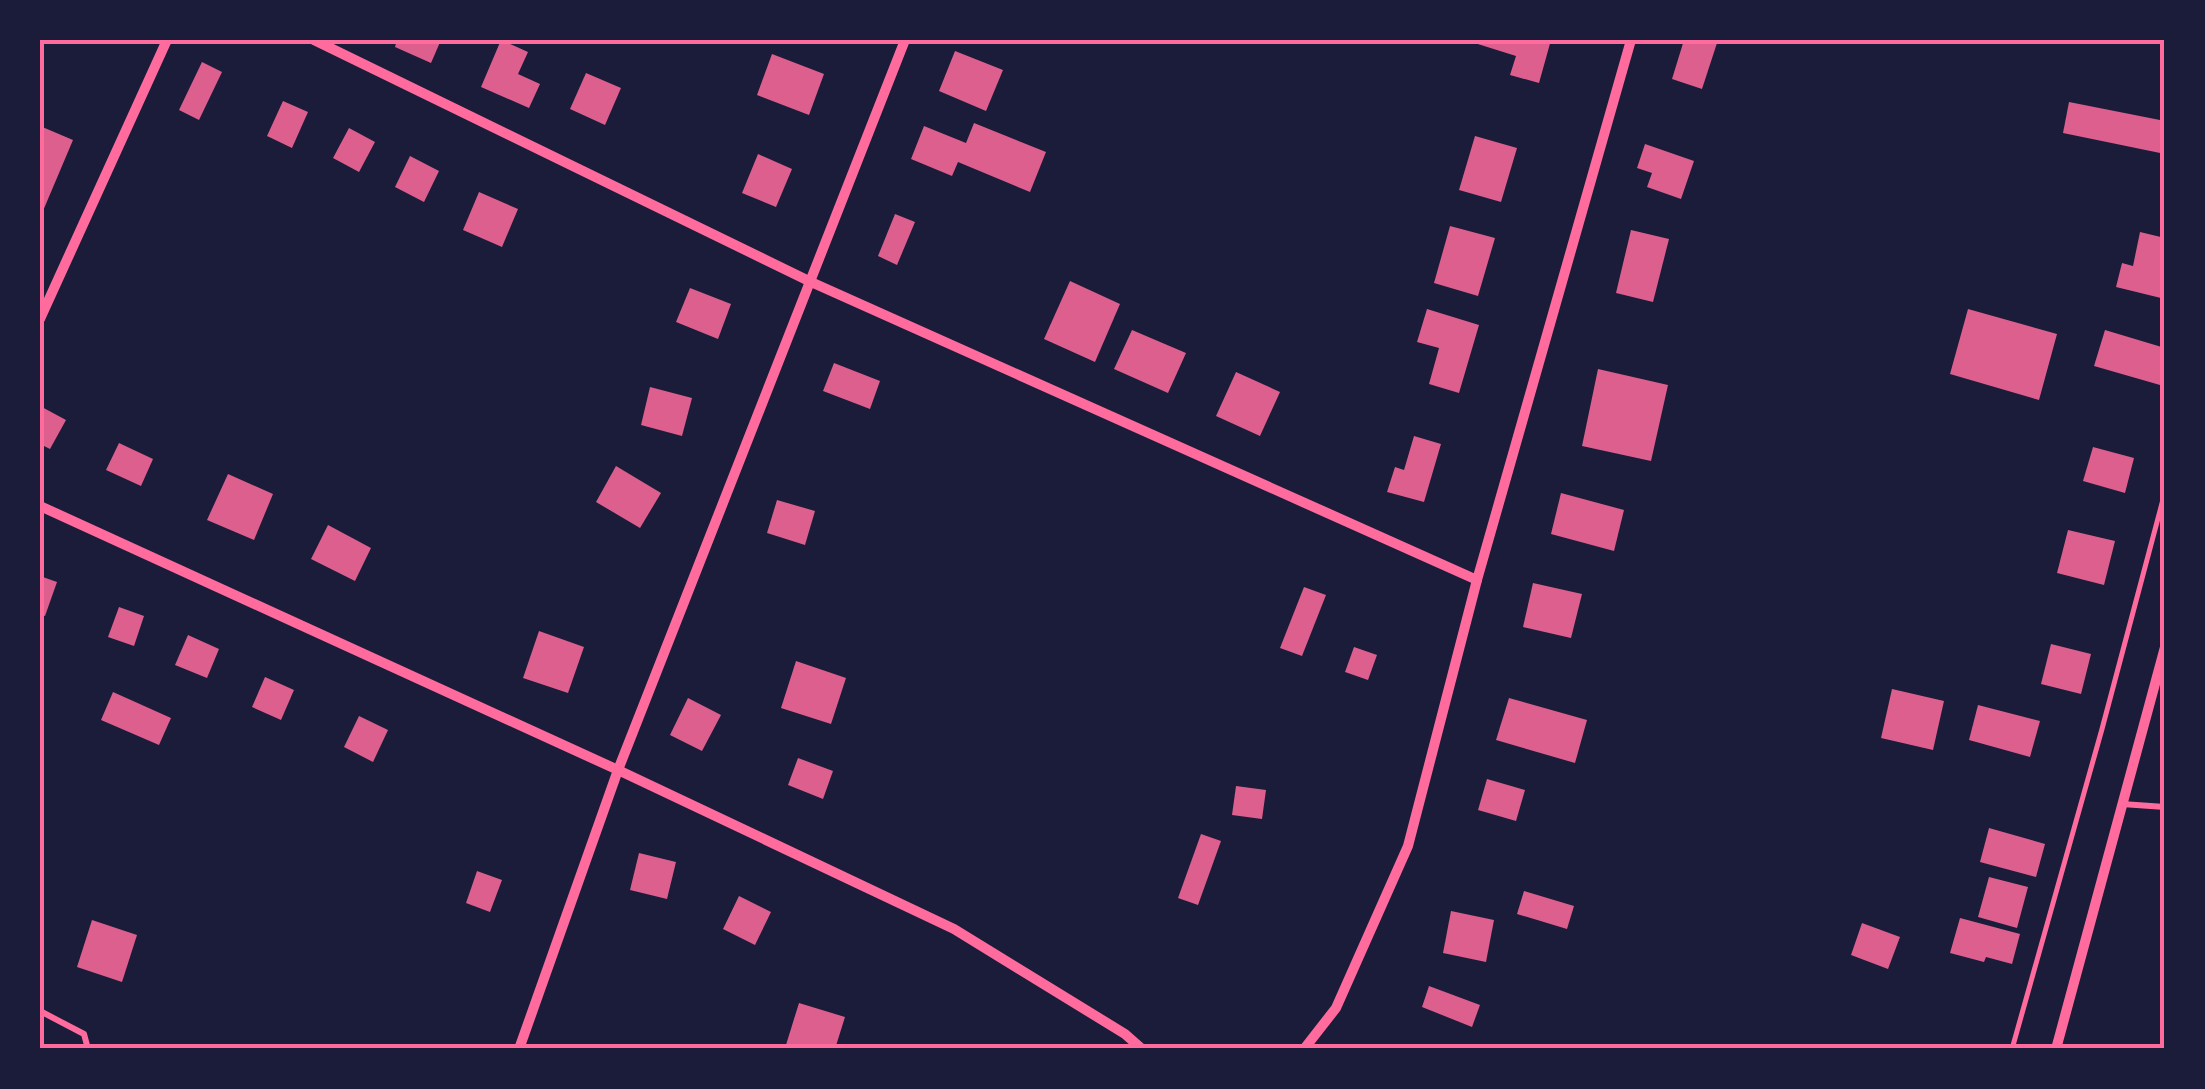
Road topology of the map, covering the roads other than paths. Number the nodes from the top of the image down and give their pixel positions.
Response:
1 (168, 40) edge
2 (314, 40) edge
3 (905, 40) edge
4 (1631, 40) edge
5 (811, 282) junction
6 (40, 319) edge
7 (40, 506) edge
8 (1476, 580) junction
9 (2165, 647) edge
10 (618, 770) junction
11 (2121, 804) junction
12 (2165, 807) edge
13 (40, 1011) edge
14 (88, 1049) edge
15 (520, 1049) edge
16 (1142, 1049) edge
17 (1304, 1049) edge
18 (2056, 1049) edge

1 - 6 street
2 - 5 street
3 - 5 street
4 - 8 street
5 - 8 street
5 - 10 street
7 - 10 street
8 - 17 street
9 - 11 street
10 - 15 street
10 - 16 street
11 - 12 lane
11 - 18 street
13 - 14 lane

